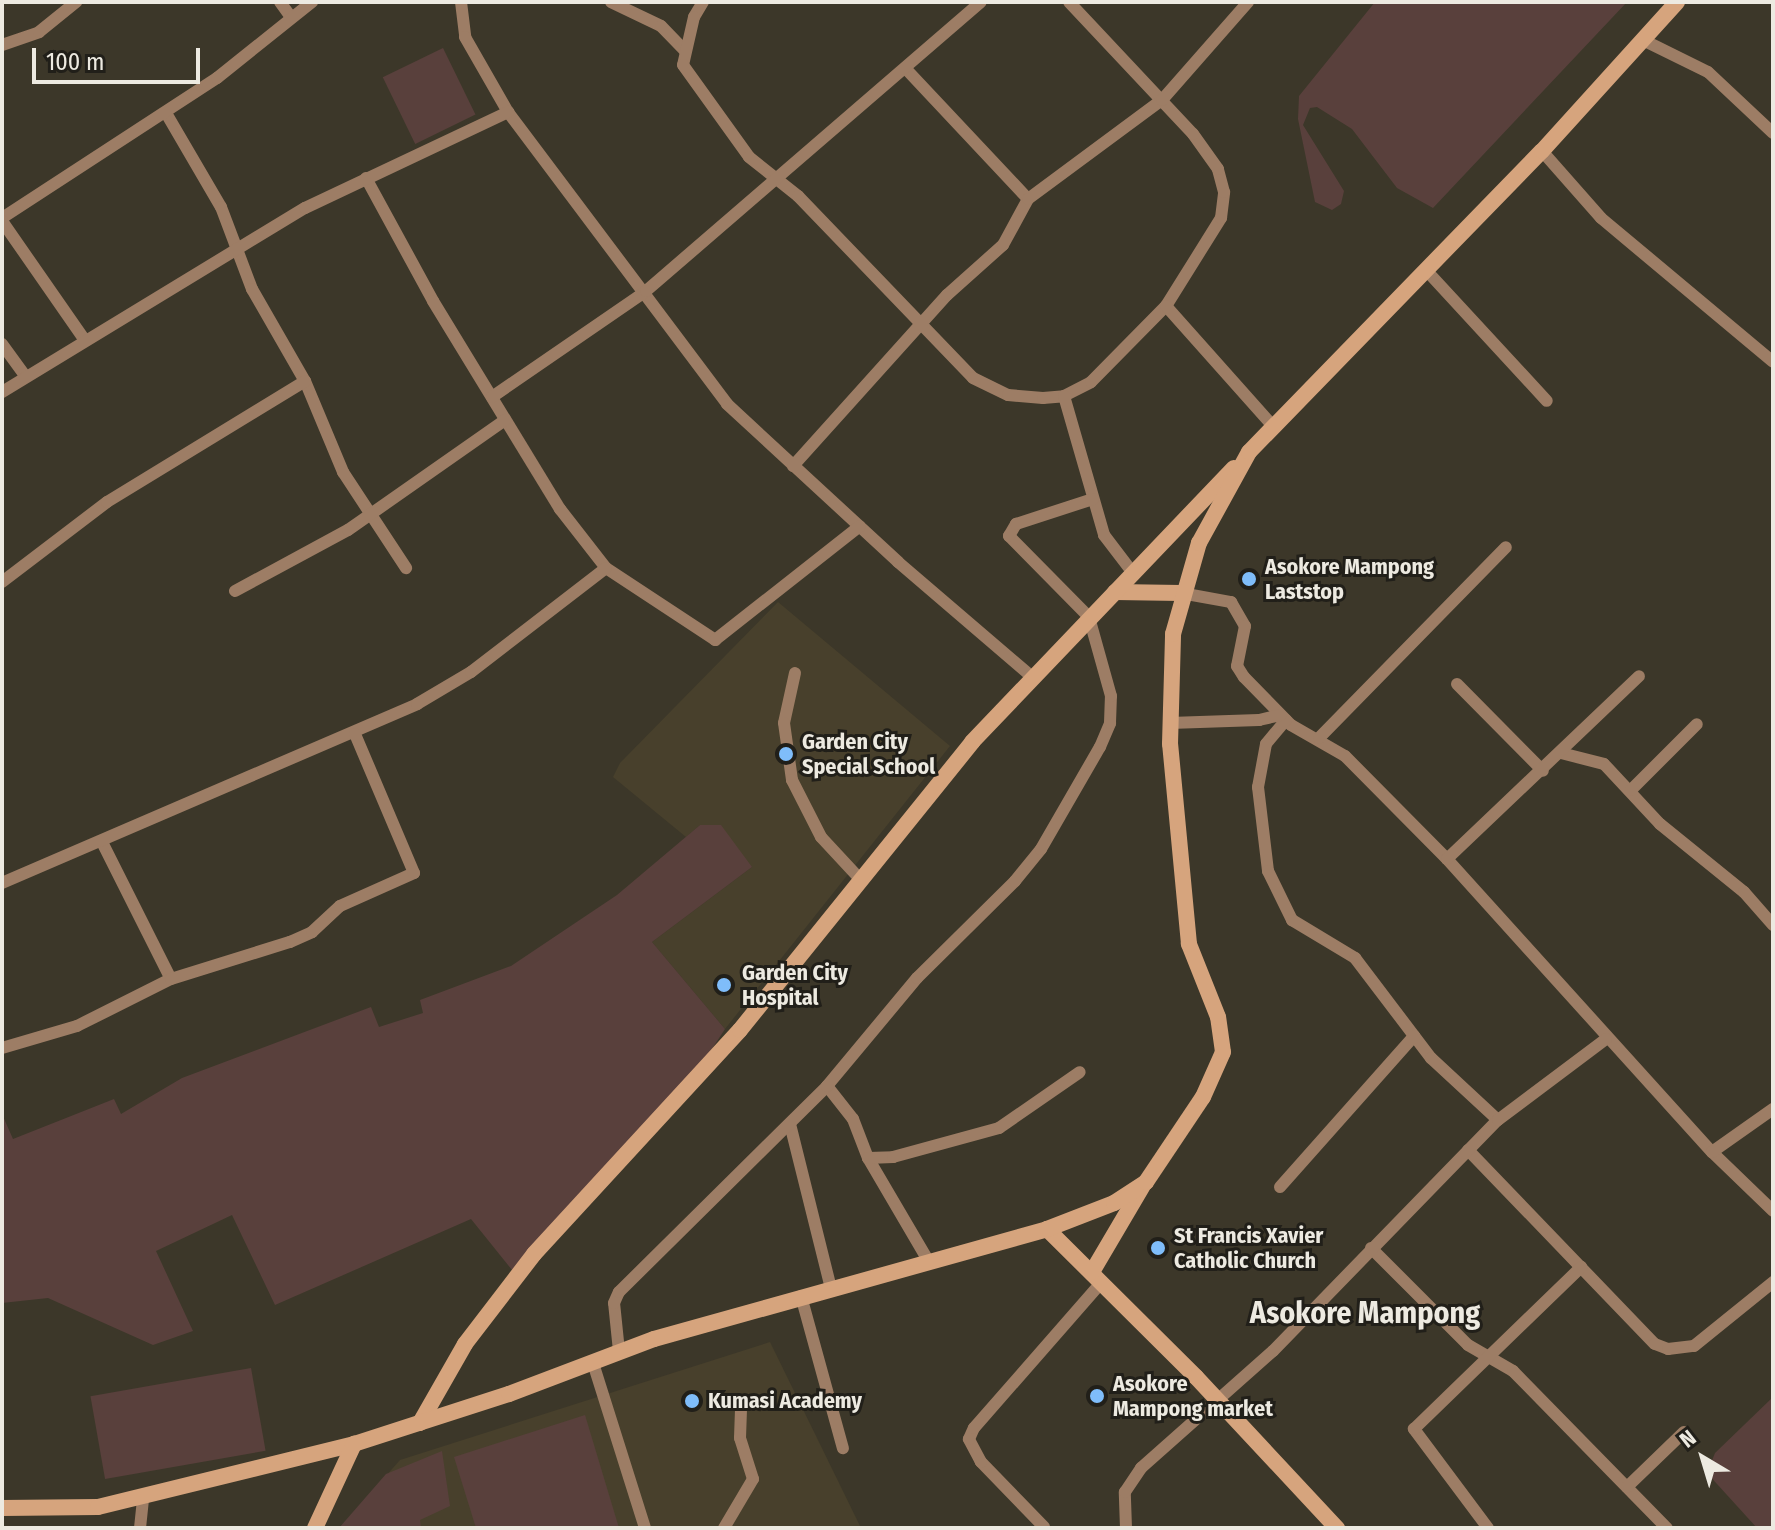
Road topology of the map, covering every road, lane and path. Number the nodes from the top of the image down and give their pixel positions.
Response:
1 (76, 2) edge
2 (280, 2) edge
3 (312, 2) edge
4 (461, 2) edge
5 (611, 2) edge
6 (703, 2) edge
7 (981, 2) edge
8 (1069, 2) edge
9 (1248, 2) edge
10 (1677, 2) edge
11 (291, 17) junction
12 (1643, 40) junction
13 (3, 44) edge
14 (685, 51) junction
15 (906, 69) junction
16 (1162, 100) junction
17 (508, 112) junction
18 (166, 113) junction
19 (1773, 133) edge
20 (1542, 151) junction
21 (366, 178) junction
22 (777, 179) junction
23 (1028, 199) junction
24 (2, 219) edge
25 (238, 245) junction
26 (1426, 270) junction
27 (646, 291) junction
28 (1166, 306) junction
29 (918, 326) junction
30 (84, 339) junction
31 (2, 344) edge
32 (1773, 362) edge
33 (25, 376) junction
34 (305, 381) junction
35 (2, 392) edge
36 (1064, 396) junction
37 (492, 397) junction
38 (1547, 401) dead end
39 (505, 420) junction
40 (1273, 426) junction
41 (1249, 452) junction
42 (793, 466) junction
43 (1093, 499) junction
44 (373, 513) junction
45 (860, 526) junction
46 (1506, 547) dead end
47 (406, 568) dead end
48 (606, 568) junction
49 (1133, 573) junction
50 (2, 582) edge
51 (235, 591) dead end
52 (1115, 592) junction
53 (1181, 593) junction
54 (1089, 617) junction
55 (795, 673) dead end
56 (1031, 676) junction
57 (1639, 676) dead end
58 (1457, 684) dead end
59 (1283, 717) junction
60 (1170, 723) junction
61 (1697, 724) dead end
62 (355, 734) junction
63 (1319, 738) junction
64 (1561, 753) junction
65 (1543, 771) junction
66 (1631, 790) junction
67 (102, 842) junction
68 (1447, 859) junction
69 (861, 880) junction
70 (2, 883) edge
71 (1773, 925) edge
72 (171, 979) junction
73 (1414, 1036) junction
74 (1606, 1039) junction
75 (2, 1048) edge
76 (1080, 1072) dead end
77 (827, 1086) junction
78 (1773, 1109) edge
79 (1498, 1120) junction
80 (790, 1124) junction
81 (1468, 1150) junction
82 (1712, 1152) junction
83 (868, 1158) junction
84 (1146, 1182) junction
85 (1280, 1187) dead end
86 (1773, 1211) edge
87 (1047, 1229) junction
88 (1371, 1248) junction
89 (929, 1262) junction
90 (1581, 1267) junction
91 (1097, 1277) junction
92 (1773, 1282) edge
93 (831, 1288) junction
94 (801, 1296) junction
95 (619, 1351) junction
96 (1483, 1357) junction
97 (593, 1363) junction
98 (1217, 1399) junction
99 (741, 1405) dead end
100 (420, 1423) junction
101 (1684, 1432) dead end
102 (354, 1444) junction
103 (843, 1448) dead end
104 (1627, 1487) junction
105 (143, 1498) junction
106 (2, 1508) edge
107 (1044, 1527) edge
108 (140, 1528) edge
109 (315, 1528) edge
110 (645, 1528) edge
111 (724, 1528) edge
112 (1126, 1528) edge
113 (1337, 1528) edge
114 (1488, 1528) edge
115 (1667, 1528) edge

1 - 13 street
2 - 11 street
3 - 11 street
4 - 17 street
5 - 14 street
6 - 14 street
7 - 15 street
8 - 16 street
9 - 16 street
10 - 12 street
11 - 18 street
12 - 19 street
12 - 20 street
14 - 22 street
15 - 22 street
15 - 23 street
16 - 23 street
16 - 28 street
17 - 21 street
17 - 27 street
18 - 24 street
18 - 25 street
20 - 26 street
20 - 32 street
21 - 25 street
21 - 37 street
22 - 27 street
22 - 29 street
23 - 29 street
24 - 30 street
25 - 30 street
25 - 34 street
26 - 38 street
26 - 40 street
27 - 37 street
27 - 42 street
28 - 36 street
28 - 40 street
29 - 36 street
29 - 42 street
30 - 33 street
31 - 33 street
33 - 35 street
34 - 44 street
34 - 50 street
36 - 43 street
37 - 39 street
39 - 44 street
39 - 48 street
40 - 41 street
41 - 49 street
41 - 53 street
42 - 45 street
43 - 49 street
43 - 54 street
44 - 47 street
44 - 51 street
45 - 48 street
45 - 56 street
46 - 63 street
48 - 62 street
49 - 52 street
52 - 53 street
52 - 54 street
53 - 59 street
53 - 60 street
54 - 56 street
54 - 77 street
55 - 69 street
56 - 69 street
57 - 64 street
58 - 65 street
59 - 60 street
59 - 63 street
59 - 73 street
60 - 84 street
61 - 66 street
62 - 67 street
62 - 72 street
63 - 68 street
64 - 65 street
64 - 66 street
65 - 68 street
66 - 71 street
67 - 70 street
67 - 72 street
68 - 74 street
69 - 100 street
72 - 75 street
73 - 79 street
73 - 85 street
74 - 79 street
74 - 82 street
76 - 83 street
77 - 80 street
77 - 83 street
78 - 82 street
79 - 81 street
80 - 93 street
80 - 95 street
81 - 88 street
81 - 90 street
82 - 86 street
83 - 89 street
84 - 87 street
84 - 91 street
87 - 89 street
87 - 91 street
88 - 96 street
88 - 98 street
89 - 93 street
90 - 92 street
90 - 96 street
91 - 98 street
91 - 107 street
93 - 94 street
94 - 95 street
94 - 103 street
95 - 97 street
96 - 104 street
96 - 114 street
97 - 100 street
97 - 110 street
98 - 112 street
98 - 113 street
99 - 111 street
100 - 102 street
101 - 104 street
102 - 105 street
102 - 109 street
104 - 115 street
105 - 106 street
105 - 108 street

